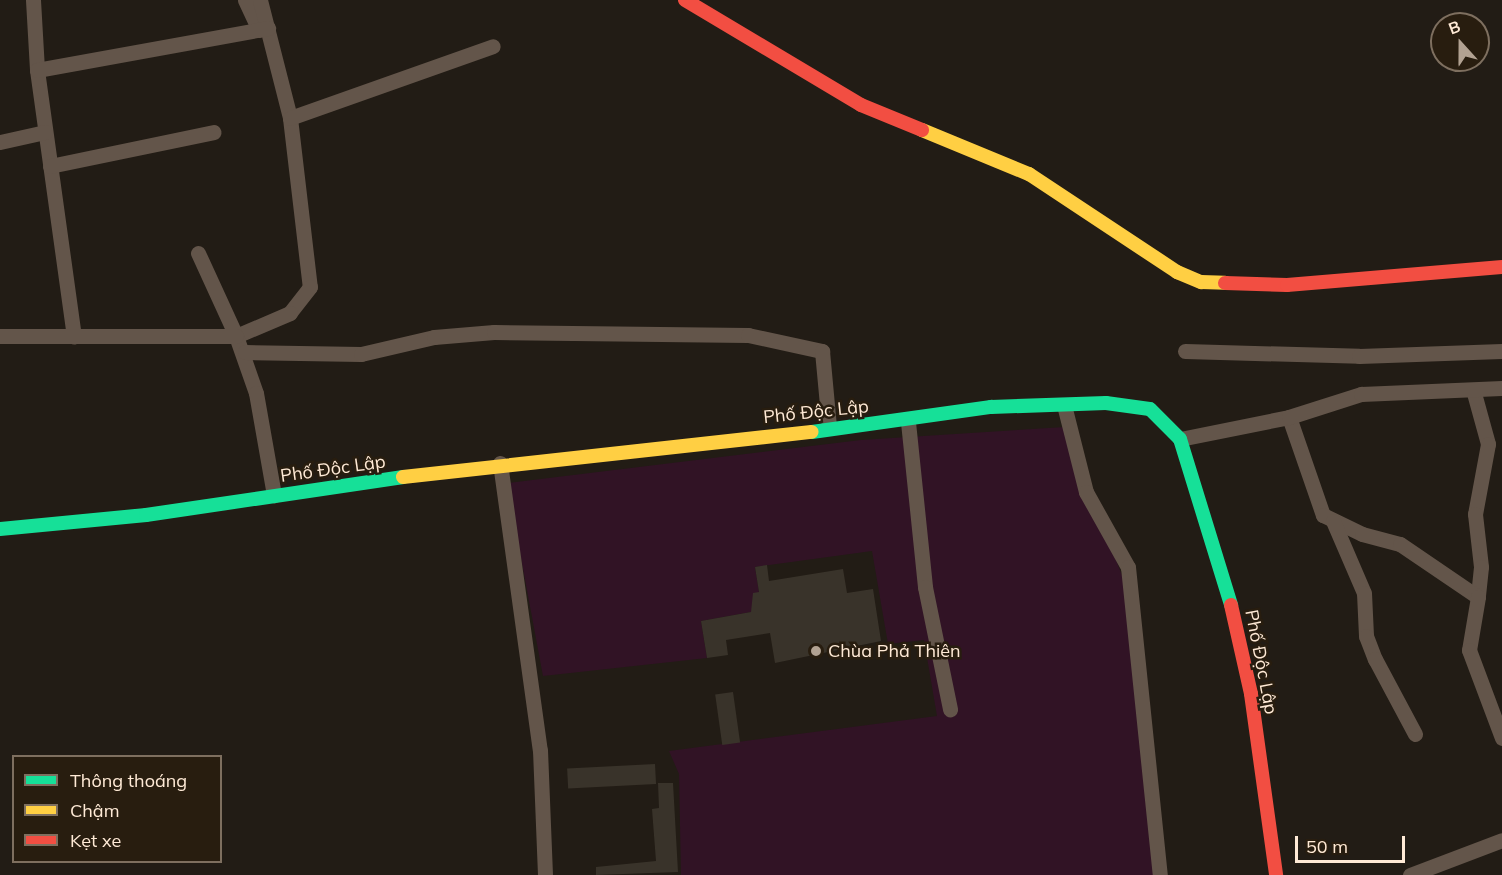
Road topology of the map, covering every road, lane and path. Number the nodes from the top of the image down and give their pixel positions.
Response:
1 (33, 0) edge
2 (245, 0) edge
3 (260, 0) edge
4 (685, 0) edge
5 (263, 29) junction
6 (493, 46) dead end
7 (37, 70) junction
8 (290, 118) junction
9 (45, 132) junction
10 (214, 132) dead end
11 (0, 142) edge
12 (50, 166) junction
13 (198, 253) dead end
14 (1502, 267) edge
15 (0, 336) edge
16 (74, 336) junction
17 (236, 336) junction
18 (1185, 351) dead end
19 (1502, 351) edge
20 (246, 358) junction
21 (1502, 388) edge
22 (1474, 393) junction
23 (1064, 405) junction
24 (1289, 417) junction
25 (908, 422) junction
26 (829, 427) junction
27 (1180, 439) junction
28 (500, 463) junction
29 (274, 495) junction
30 (1333, 521) junction
31 (0, 529) edge
32 (1478, 597) junction
33 (950, 709) dead end
34 (1415, 734) dead end
35 (1502, 738) edge
36 (1502, 840) edge
37 (545, 875) edge
38 (1160, 875) edge
39 (1276, 875) edge
40 (1410, 875) edge

1 - 7 street
2 - 5 street
3 - 5 street
4 - 14 street
5 - 7 street
5 - 8 street
6 - 8 street
7 - 9 street
8 - 17 street
9 - 11 street
9 - 12 street
10 - 12 street
12 - 16 street
13 - 17 street
15 - 16 street
16 - 17 street
17 - 20 street
18 - 19 street
20 - 26 street
20 - 29 street
21 - 22 street
22 - 24 street
22 - 32 street
23 - 25 street, Phố Độc Lập
23 - 27 street, Phố Độc Lập
23 - 38 street
24 - 27 street
24 - 30 street
25 - 26 street, Phố Độc Lập
25 - 33 street
26 - 28 street, Phố Độc Lập
27 - 39 street, Phố Độc Lập
28 - 29 street, Phố Độc Lập
28 - 37 street
29 - 31 street, Phố Độc Lập
30 - 32 street
30 - 34 street
32 - 35 street
36 - 40 street

